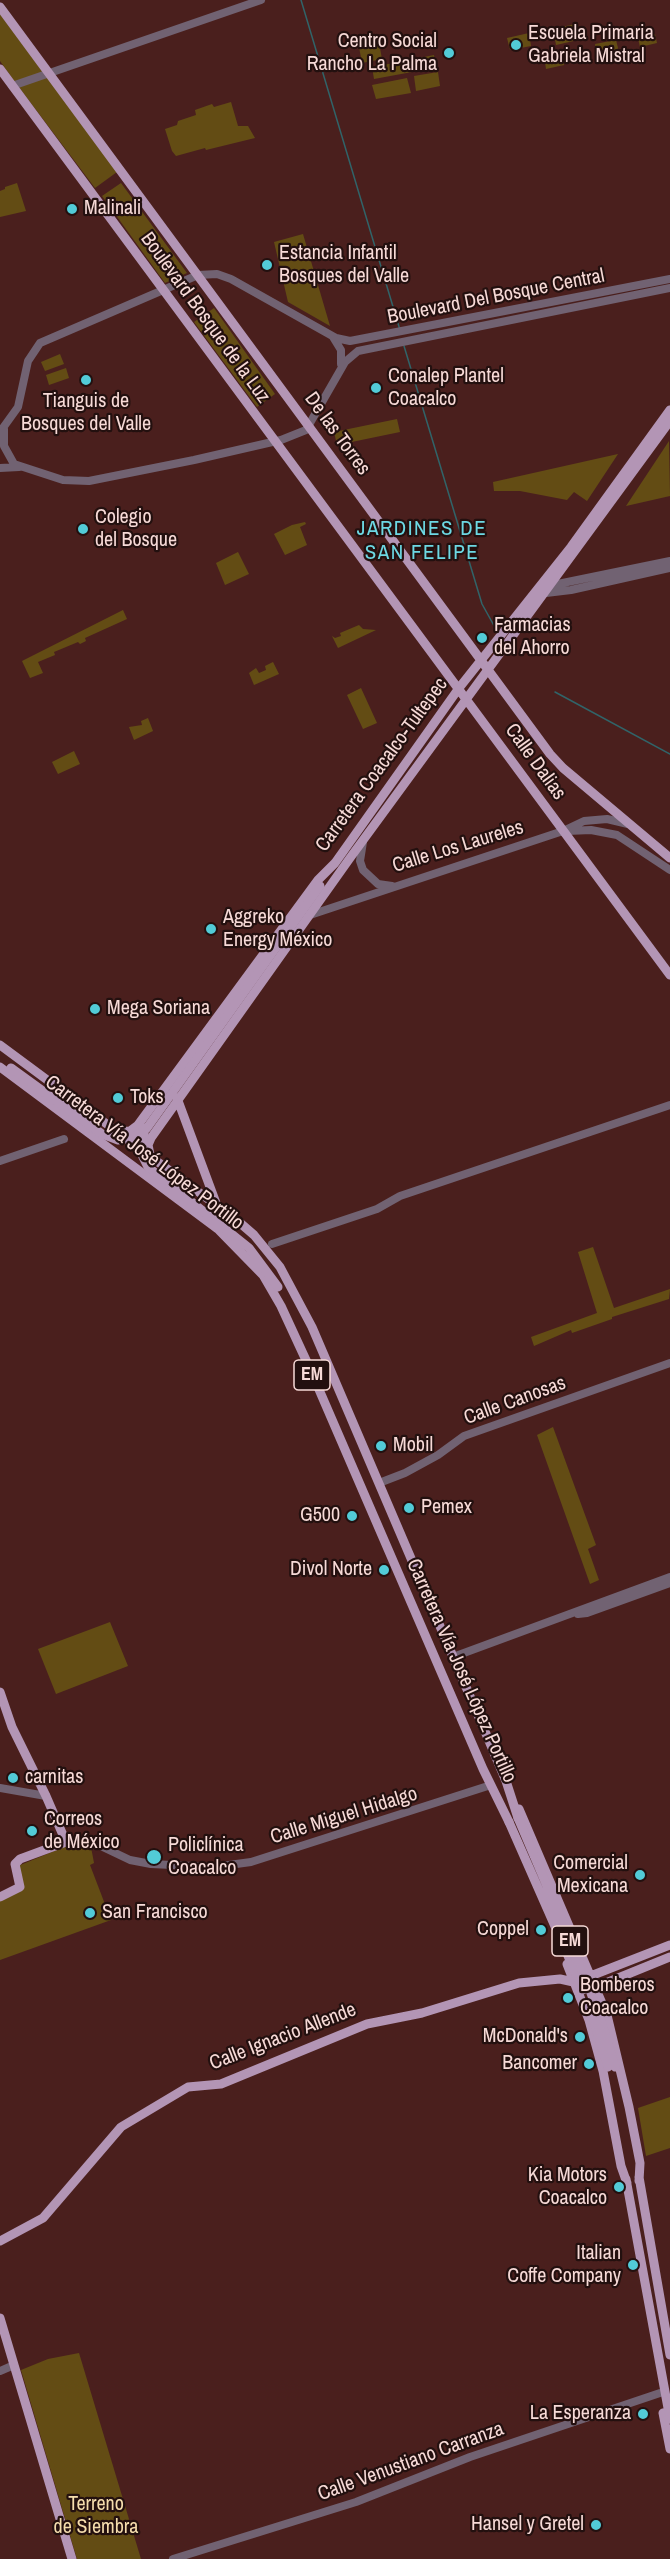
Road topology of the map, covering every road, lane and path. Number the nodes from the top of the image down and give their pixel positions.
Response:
1 (261, 0) edge
2 (0, 7) edge
3 (0, 69) edge
4 (48, 73) junction
5 (12, 86) junction
6 (198, 275) junction
7 (670, 279) edge
8 (670, 288) edge
9 (163, 291) junction
10 (581, 301) junction
11 (447, 323) junction
12 (449, 332) junction
13 (330, 334) junction
14 (340, 370) junction
15 (670, 410) edge
16 (670, 421) edge
17 (309, 427) junction
18 (2, 430) edge
19 (274, 441) junction
20 (20, 467) junction
21 (0, 468) edge
22 (670, 561) edge
23 (670, 568) edge
24 (369, 571) joint
25 (545, 589) junction
26 (482, 658) junction
27 (489, 669) junction
28 (459, 688) junction
29 (467, 699) junction
30 (399, 773) junction
31 (409, 780) junction
32 (630, 824) junction
33 (563, 831) junction
34 (365, 838) junction
35 (350, 858) junction
36 (670, 858) edge
37 (670, 870) edge
38 (396, 886) junction
39 (310, 915) junction
40 (257, 963) junction
41 (670, 975) edge
42 (0, 1045) edge
43 (0, 1060) edge
44 (0, 1067) edge
45 (171, 1079) junction
46 (163, 1091) junction
47 (181, 1096) junction
48 (670, 1105) edge
49 (119, 1132) junction
50 (64, 1139) dead end
51 (150, 1155) junction
52 (0, 1161) edge
53 (217, 1205) junction
54 (272, 1244) dead end
55 (670, 1363) edge
56 (311, 1371) junction
57 (379, 1483) junction
58 (670, 1577) edge
59 (670, 1583) edge
60 (573, 1614) junction
61 (453, 1656) junction
62 (0, 1692) edge
63 (509, 1780) junction
64 (490, 1785) junction
65 (0, 1788) edge
66 (46, 1796) junction
67 (514, 1820) junction
68 (66, 1842) junction
69 (0, 1897) edge
70 (575, 1936) junction
71 (558, 1943) junction
72 (670, 1945) edge
73 (670, 1957) edge
74 (591, 1975) junction
75 (575, 1983) junction
76 (596, 1987) junction
77 (608, 2015) junction
78 (589, 2020) junction
79 (611, 2067) junction
80 (639, 2181) junction
81 (627, 2183) junction
82 (0, 2241) edge
83 (643, 2277) junction
84 (0, 2318) edge
85 (668, 2332) edge
86 (670, 2355) edge
87 (14, 2366) junction
88 (0, 2371) edge
89 (660, 2393) junction
90 (670, 2419) edge
91 (670, 2449) edge
92 (72, 2559) edge
93 (173, 2559) edge

1 - 4 street
2 - 4 main road, De las Torres
3 - 5 main road, Boulevard Bosque de la Luz
4 - 5 street
4 - 6 main road, De las Torres
5 - 9 main road, Boulevard Bosque de la Luz
6 - 9 street
6 - 13 street, Boulevard Del Bosque Central
6 - 17 main road, De las Torres
7 - 10 street, Boulevard Del Bosque Central
8 - 10 street, Boulevard Del Bosque Central
9 - 18 street
9 - 19 main road, Boulevard Bosque de la Luz
10 - 11 street, Boulevard Del Bosque Central
10 - 12 street, Boulevard Del Bosque Central
11 - 12 street
11 - 13 street, Boulevard Del Bosque Central
12 - 14 street, Boulevard Del Bosque Central
13 - 14 street
14 - 17 street, Boulevard Del Bosque Central
15 - 25 main road, Carretera Coacalco-Tultepec
16 - 25 main road, Carretera Coacalco-Tultepec
17 - 19 street
17 - 26 main road, De las Torres
18 - 20 street
19 - 20 street
19 - 24 main road, Boulevard Bosque de la Luz
20 - 21 street
22 - 25 street
23 - 25 street
24 - 28 main road, Calle Dalias
25 - 26 main road, Carretera Coacalco-Tultepec
25 - 27 main road, Carretera Coacalco-Tultepec
26 - 27 main road, De las Torres
26 - 28 main road, Carretera Coacalco-Tultepec
27 - 29 main road, Carretera Coacalco-Tultepec
27 - 32 main road, De las Torres
28 - 29 main road, Calle Dalias
28 - 30 main road, Carretera Coacalco-Tultepec
29 - 31 main road, Carretera Coacalco-Tultepec
29 - 33 main road, Calle Dalias
30 - 31 main road
30 - 40 main road, Carretera Coacalco-Tultepec
31 - 34 main road, Carretera Coacalco-Tultepec
32 - 33 street, Calle Los Laureles
32 - 36 main road, De las Torres
33 - 37 street
33 - 38 street, Calle Los Laureles
33 - 41 main road, Calle Dalias
34 - 35 main road, Carretera Coacalco-Tultepec
34 - 38 street, Calle Los Laureles
35 - 39 main road, Carretera Coacalco-Tultepec
35 - 43 main road, bridge
38 - 39 street
39 - 47 main road, Carretera Coacalco-Tultepec
40 - 45 main road, Carretera Coacalco-Tultepec
40 - 56 main road, bridge
42 - 49 main road, Carretera Vía José López Portillo / EM
44 - 56 main road, Carretera Vía José López Portillo / EM
45 - 46 main road, Carretera Coacalco-Tultepec
45 - 47 main road
46 - 47 main road
46 - 49 main road, Carretera Coacalco-Tultepec
47 - 51 main road, Carretera Coacalco-Tultepec
47 - 53 main road
48 - 54 street
49 - 51 main road, Carretera Vía José López Portillo / EM
50 - 52 street
51 - 53 main road, Carretera Vía José López Portillo / EM
53 - 57 main road, Carretera Vía José López Portillo / EM
55 - 57 street, Calle Canosas
56 - 64 main road, Carretera Vía José López Portillo / EM
57 - 61 main road, Carretera Vía José López Portillo / EM
58 - 60 street
59 - 60 street
60 - 61 street
61 - 63 main road, Carretera Vía José López Portillo / EM
62 - 66 main road
63 - 67 main road, Carretera Vía José López Portillo / EM
63 - 70 main road
64 - 67 main road, Carretera Vía José López Portillo / EM
64 - 68 street, Calle Miguel Hidalgo
64 - 71 main road
65 - 66 street
66 - 68 main road
67 - 79 main road, Carretera Vía José López Portillo / EM, bridge
68 - 69 main road
70 - 71 main road
70 - 74 main road
71 - 75 main road
72 - 74 main road
73 - 76 main road
74 - 75 main road
74 - 76 main road
75 - 76 main road, Calle Ignacio Allende
75 - 78 main road
75 - 82 main road, Calle Ignacio Allende
76 - 77 main road
77 - 78 main road
77 - 80 main road
78 - 81 main road
79 - 80 main road, Carretera Vía José López Portillo / EM
79 - 81 main road, Carretera Vía José López Portillo / EM
80 - 85 main road, Carretera Vía José López Portillo / EM
81 - 83 main road, Carretera Vía José López Portillo / EM
83 - 89 main road
83 - 90 main road, Carretera Vía José López Portillo / EM
84 - 87 main road
85 - 86 main road
87 - 88 street
87 - 92 main road
89 - 91 main road
89 - 93 street, Calle Venustiano Carranza

